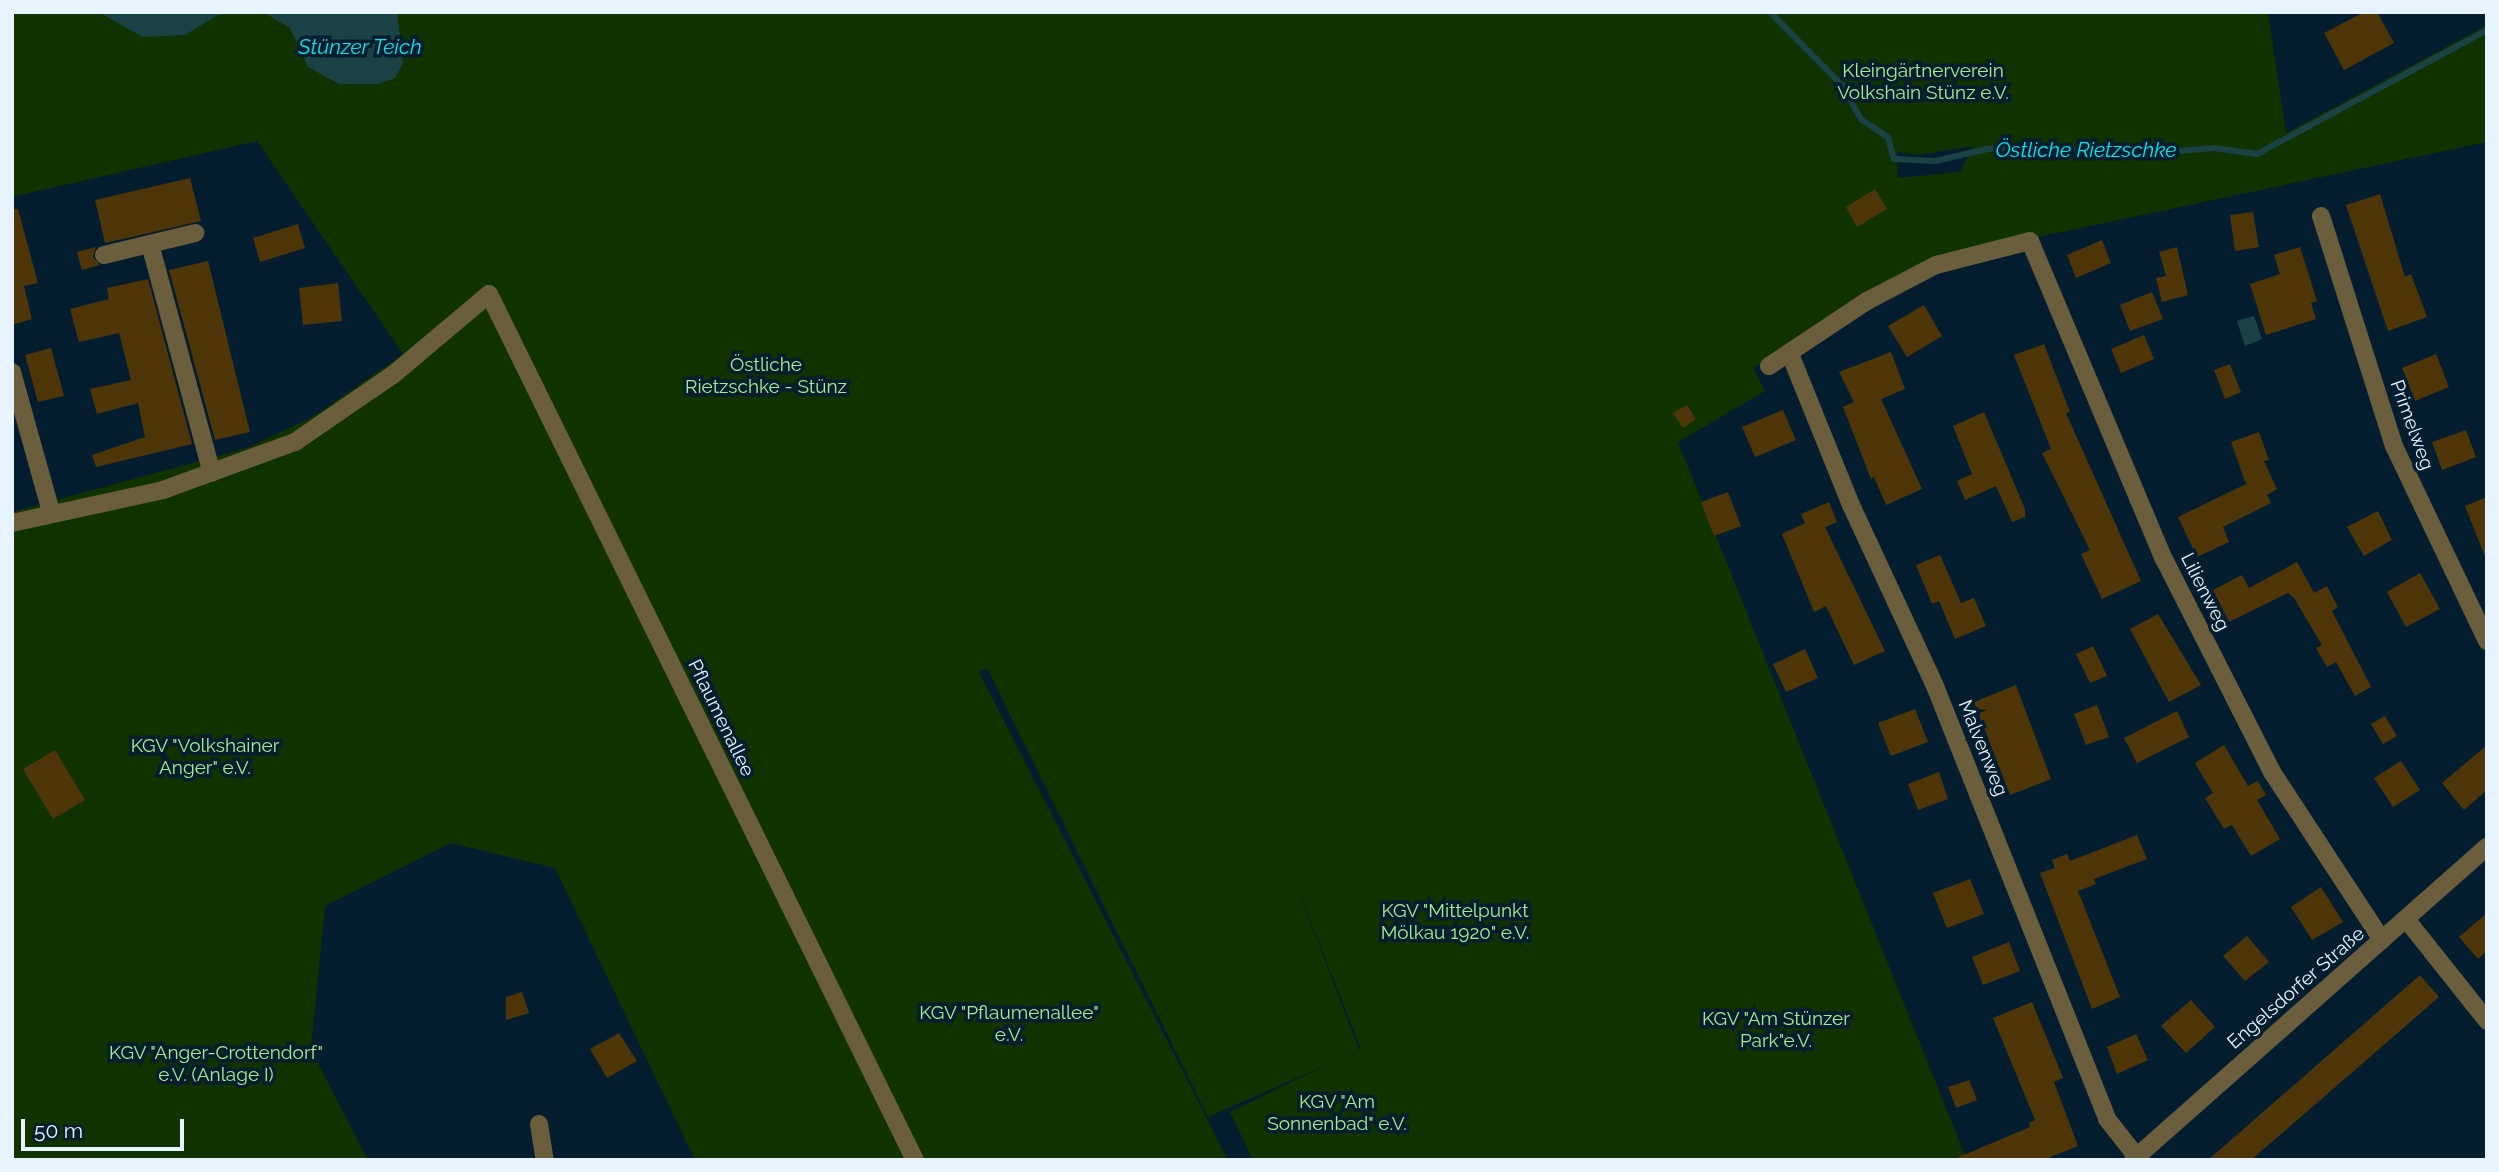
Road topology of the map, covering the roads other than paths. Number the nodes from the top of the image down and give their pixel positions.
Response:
1 (2321, 216) dead end
2 (195, 233) dead end
3 (150, 244) junction
4 (104, 255) dead end
5 (1790, 354) junction
6 (1769, 366) dead end
7 (12, 372) edge
8 (212, 472) junction
9 (51, 512) junction
10 (12, 523) edge
11 (2487, 641) edge
12 (2487, 847) edge
13 (2406, 919) junction
14 (2382, 940) junction
15 (2487, 1021) edge
16 (539, 1124) dead end
17 (2135, 1158) edge
18 (545, 1160) edge
19 (915, 1160) edge

1 - 11 street, Primelweg
2 - 3 street
3 - 4 street
3 - 8 street
5 - 6 street
5 - 14 street, Lilienweg
5 - 17 street, Malvenweg
7 - 9 street
8 - 9 street
8 - 19 street, Pflaumenallee
9 - 10 street
12 - 13 street, Engelsdorfer Straße
13 - 14 street, Engelsdorfer Straße
13 - 15 street
14 - 17 street, Engelsdorfer Straße
16 - 18 street

